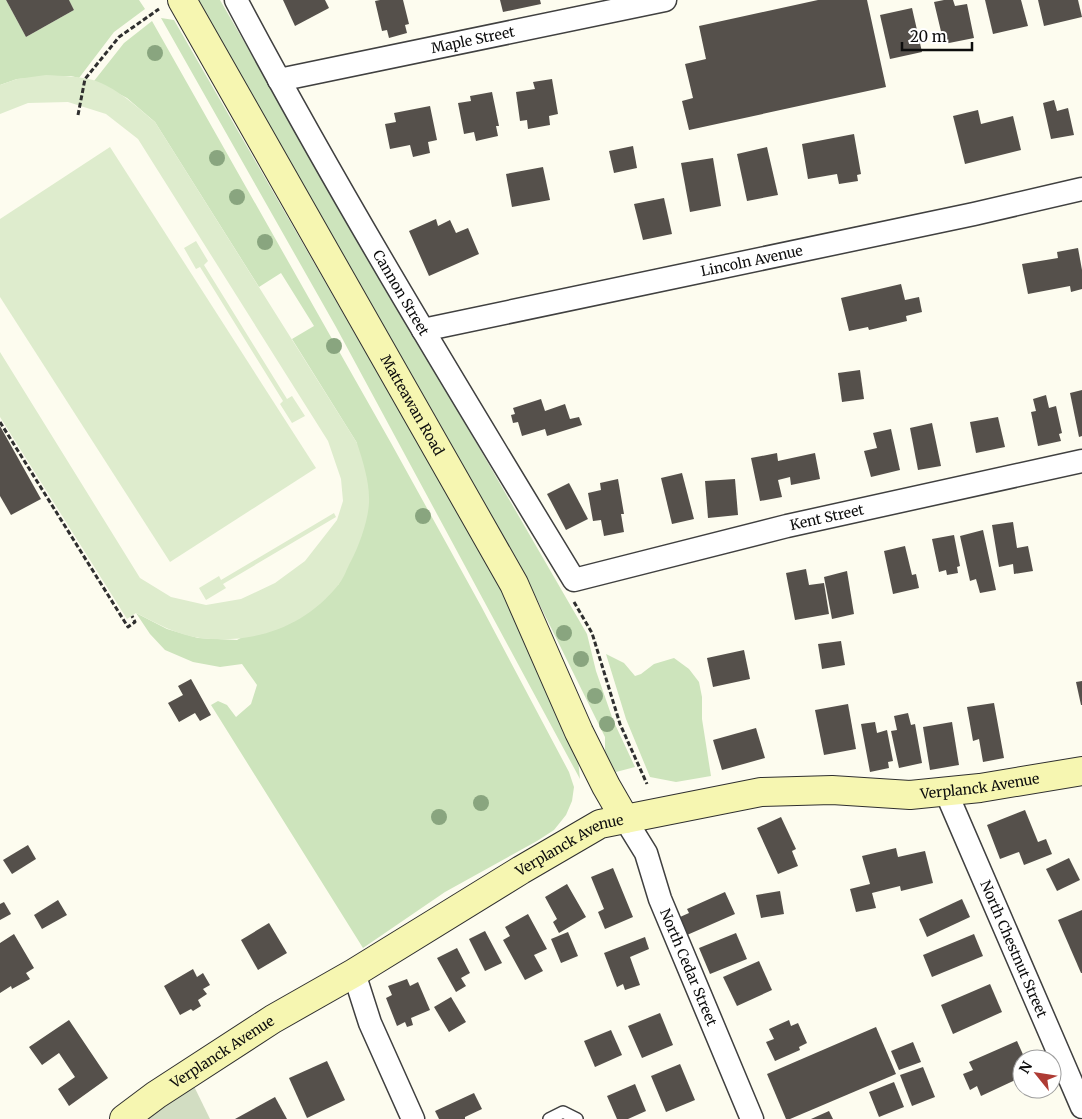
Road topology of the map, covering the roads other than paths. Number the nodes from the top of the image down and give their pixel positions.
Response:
1 (236, 0) edge
2 (665, 0) edge
3 (175, 2) edge
4 (279, 80) junction
5 (1082, 189) edge
6 (422, 330) junction
7 (1082, 461) edge
8 (574, 580) joint
9 (1082, 770) edge
10 (946, 792) junction
11 (624, 819) junction
12 (354, 973) junction
13 (1082, 1106) edge
14 (124, 1119) edge
15 (413, 1119) edge
16 (549, 1119) edge
17 (577, 1119) edge
18 (752, 1119) edge

1 - 4 street, Cannon Street
2 - 4 street, Maple Street
3 - 11 street, Matteawan Road
4 - 6 street, Cannon Street
5 - 6 street, Lincoln Avenue
6 - 8 street, Cannon Street
7 - 8 street, Kent Street
9 - 10 street, Verplanck Avenue
10 - 11 street, Verplanck Avenue
10 - 13 street, North Chestnut Street
11 - 12 street, Verplanck Avenue
11 - 18 street, North Cedar Street
12 - 14 street, Verplanck Avenue
12 - 15 street
16 - 17 lane

